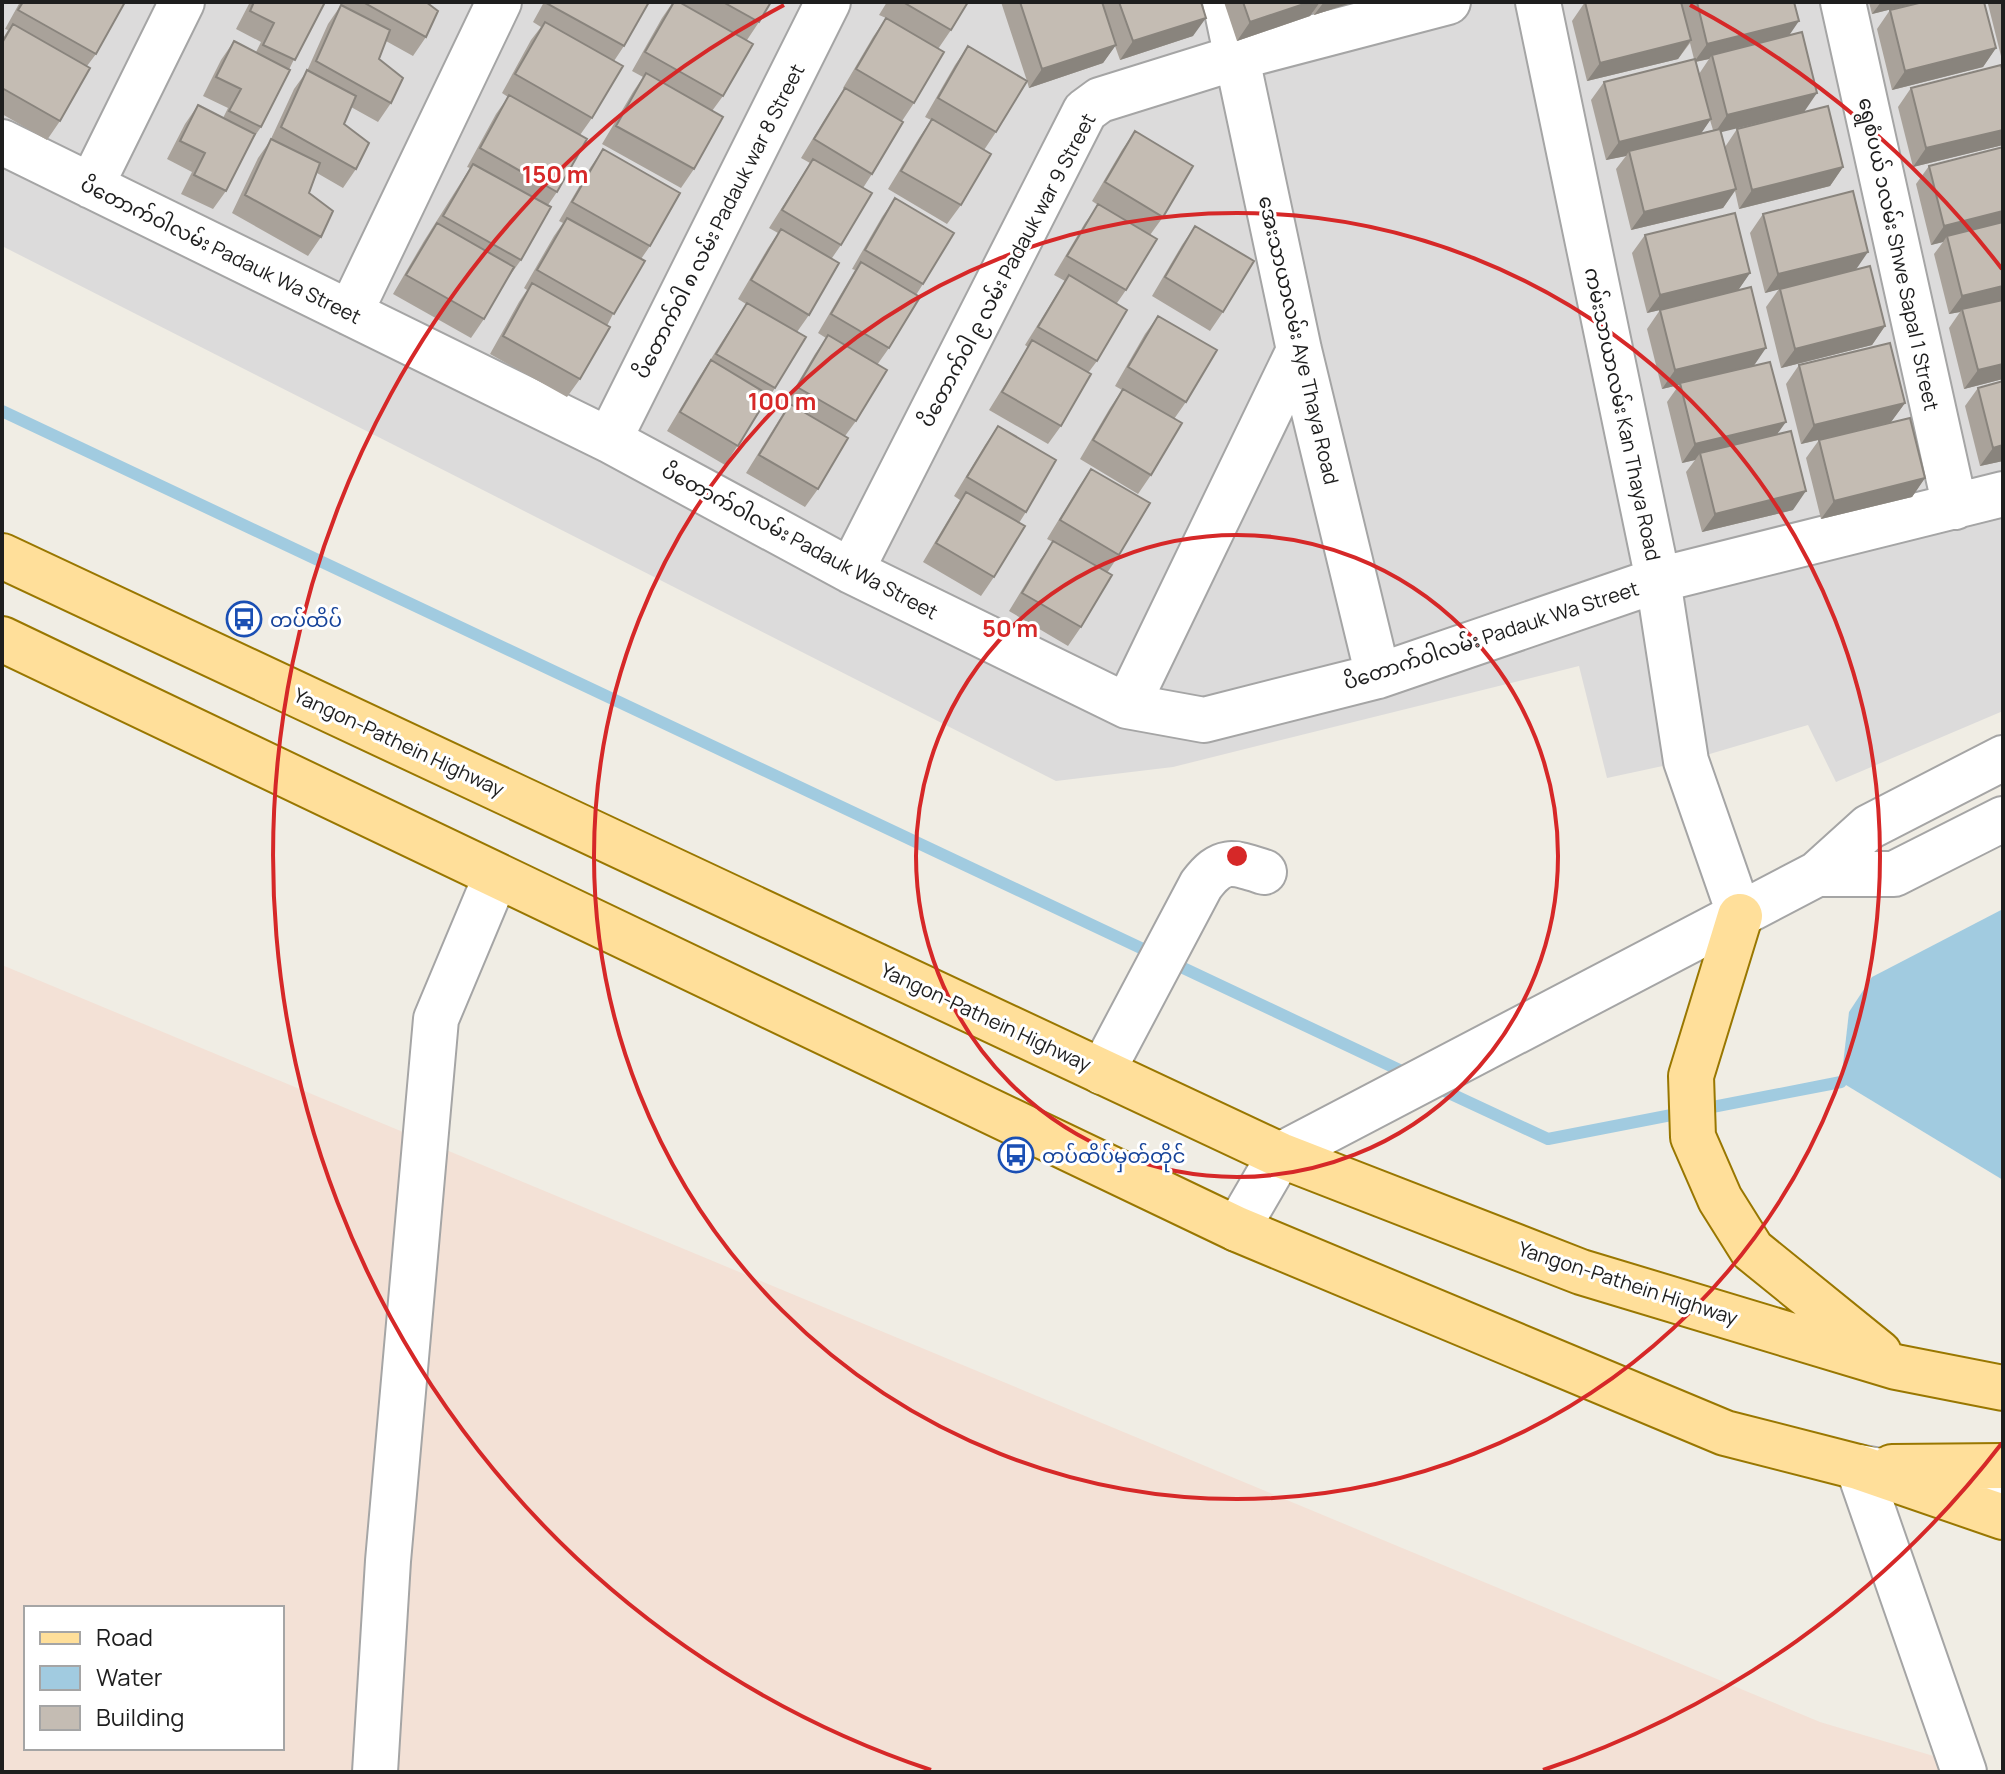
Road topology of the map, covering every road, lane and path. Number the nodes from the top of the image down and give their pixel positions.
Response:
1 (182, 2) edge
2 (499, 2) edge
3 (828, 2) edge
4 (1225, 2) edge
5 (1448, 2) edge
6 (1538, 2) edge
7 (1843, 2) edge
8 (1238, 57) junction
9 (2, 142) edge
10 (91, 186) junction
11 (350, 313) junction
12 (1299, 350) junction
13 (609, 440) junction
14 (2003, 494) edge
15 (1955, 507) junction
16 (2, 556) edge
17 (851, 571) junction
18 (1658, 580) junction
19 (2, 639) edge
20 (1378, 676) junction
21 (1127, 706) junction
22 (2003, 758) edge
23 (2003, 819) edge
24 (1264, 872) dead end
25 (1817, 874) junction
26 (496, 876) junction
27 (1740, 916) junction
28 (1102, 1072) junction
29 (1280, 1155) junction
30 (1237, 1229) junction
31 (1896, 1367) junction
32 (2003, 1388) edge
33 (2003, 1466) edge
34 (1858, 1467) junction
35 (2003, 1493) edge
36 (2003, 1517) edge
37 (375, 1772) edge
38 (1964, 1772) edge

1 - 10 street
2 - 11 street
3 - 13 street, ပိတောက်ဝါ ၈ လမ်း Padauk war 8 Street
4 - 8 street, အေးသာယာလမ်း Aye Thaya Road
5 - 8 street, ပိတောက်ဝါ ၉ လမ်း Padauk war 9 Street
6 - 18 street, ကမ်းသာယာလမ်း Kan Thaya Road
7 - 15 street, ရွေစံပယ် ၁လမ်း Shwe Sapal 1 Street
8 - 12 street, အေးသာယာလမ်း Aye Thaya Road
8 - 17 street, ပိတောက်ဝါ ၉ လမ်း Padauk war 9 Street
9 - 10 street, ပိတောက်ဝါလမ်း Padauk Wa Street
10 - 11 street, ပိတောက်ဝါလမ်း Padauk Wa Street
11 - 13 street, ပိတောက်ဝါလမ်း Padauk Wa Street
12 - 20 street, အေးသာယာလမ်း Aye Thaya Road
12 - 21 street
13 - 17 street, ပိတောက်ဝါလမ်း Padauk Wa Street
14 - 15 street, ပိတောက်ဝါလမ်း Padauk Wa Street
15 - 18 street, ပိတောက်ဝါလမ်း Padauk Wa Street
16 - 28 main road, Yangon-Pathein Highway
17 - 21 street, ပိတောက်ဝါလမ်း Padauk Wa Street
18 - 20 street, ပိတောက်ဝါလမ်း Padauk Wa Street
18 - 27 street, ကမ်းသာယာလမ်း Kan Thaya Road
19 - 26 main road
20 - 21 street, ပိတောက်ဝါလမ်း Padauk Wa Street
22 - 25 street
23 - 25 street
24 - 28 street
25 - 27 street
26 - 30 main road
26 - 37 street
27 - 29 street
27 - 31 main road
28 - 29 main road, Yangon-Pathein Highway
29 - 30 street
29 - 31 main road, Yangon-Pathein Highway
30 - 34 main road
31 - 32 main road, Yangon-Pathein Highway
33 - 34 main road
34 - 35 street
34 - 36 main road
34 - 38 street

